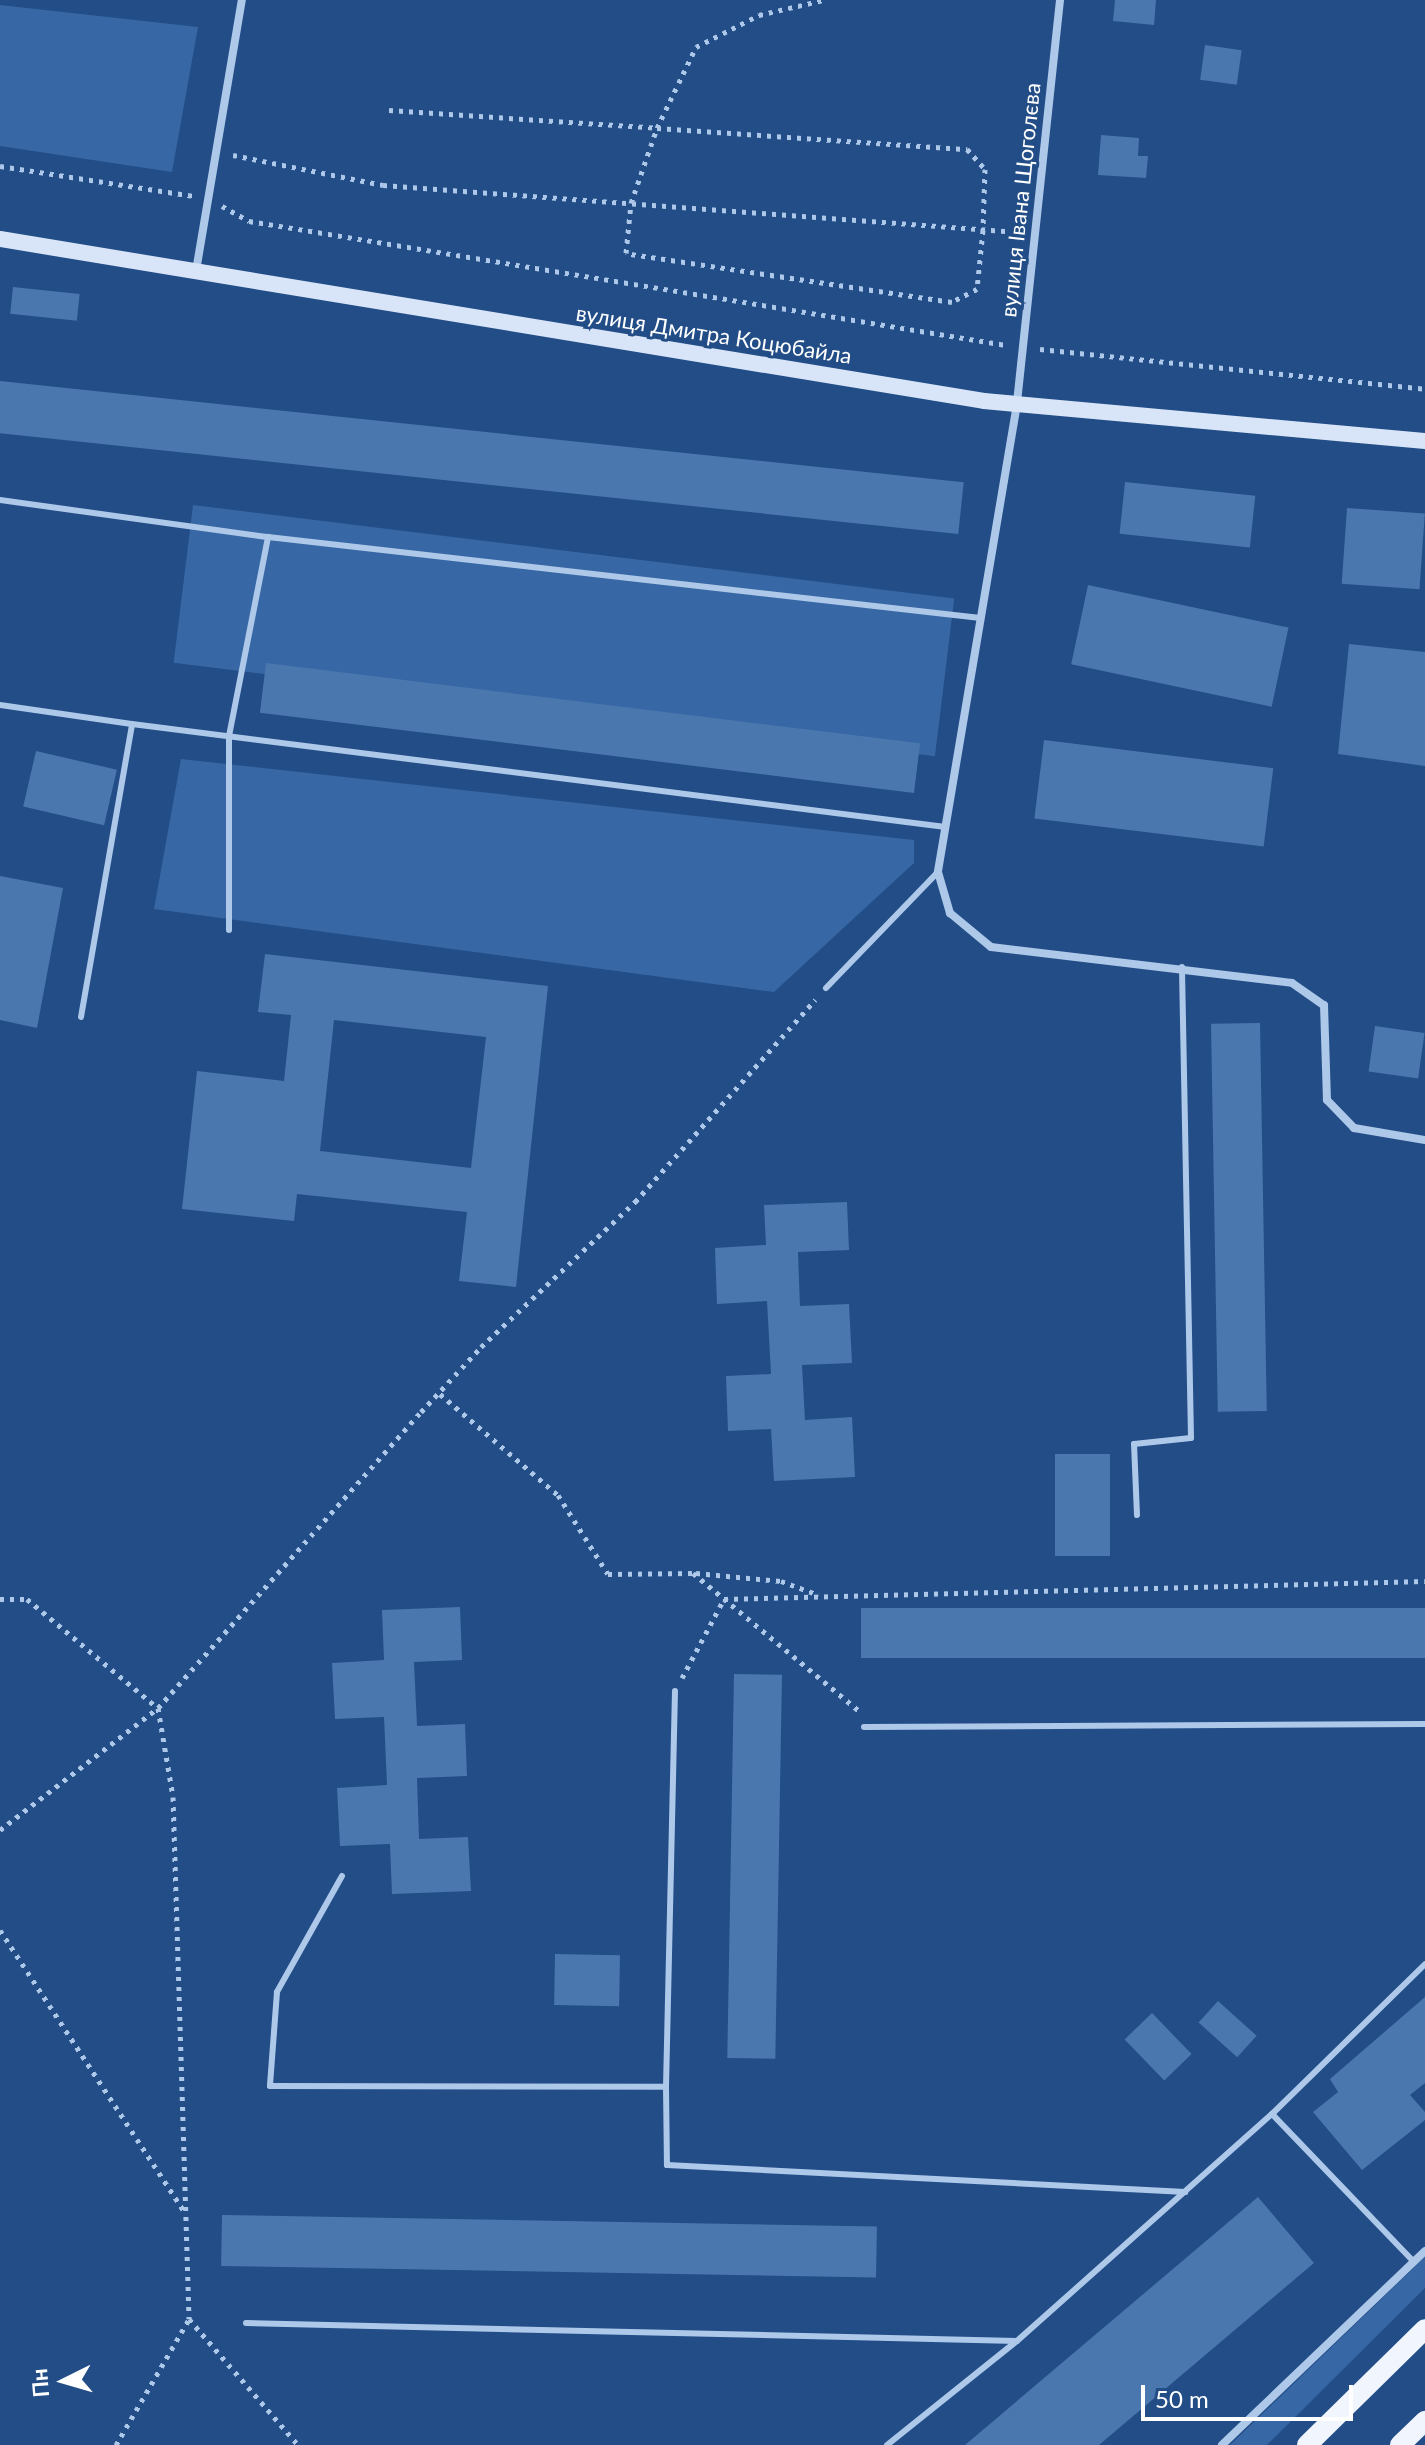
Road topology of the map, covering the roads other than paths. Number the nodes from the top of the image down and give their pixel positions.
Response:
1 (242, 0) edge
2 (1060, 0) edge
3 (0, 239) edge
4 (196, 271) junction
5 (1017, 404) junction
6 (1425, 441) edge
7 (0, 500) edge
8 (268, 537) junction
9 (980, 618) junction
10 (0, 705) edge
11 (132, 724) junction
12 (229, 736) junction
13 (946, 827) junction
14 (938, 872) junction
15 (229, 930) dead end
16 (1182, 967) junction
17 (826, 988) road end
18 (81, 1017) dead end
19 (1425, 1140) edge
20 (1137, 1515) dead end
21 (675, 1691) road end
22 (1425, 1724) edge
23 (864, 1727) dead end
24 (342, 1876) dead end
25 (1425, 1964) edge
26 (666, 2087) junction
27 (1272, 2114) junction
28 (1185, 2192) junction
29 (1425, 2251) edge
30 (1414, 2262) junction
31 (246, 2323) dead end
32 (1425, 2329) edge
33 (1017, 2341) junction
34 (1425, 2421) edge
35 (887, 2445) edge
36 (1222, 2445) edge
37 (1307, 2445) edge
38 (1400, 2445) edge

1 - 4 street
2 - 5 street, вулиця Івана Щоголєва
3 - 4 main road, вулиця Дмитра Коцюбайла
4 - 5 main road, вулиця Дмитра Коцюбайла
5 - 6 main road, вулиця Дмитра Коцюбайла
5 - 9 street, вулиця Івана Щоголєва
7 - 8 lane
8 - 9 lane
8 - 12 lane
9 - 13 street, вулиця Івана Щоголєва
10 - 11 lane
11 - 12 lane
11 - 18 lane
12 - 13 lane
12 - 15 lane
13 - 14 street, вулиця Івана Щоголєва
14 - 16 street
14 - 17 lane
16 - 19 street
16 - 20 lane
21 - 26 lane
22 - 23 lane
24 - 26 lane
25 - 27 lane
26 - 28 lane
27 - 28 lane
27 - 30 lane
28 - 33 lane
29 - 30 street
30 - 36 street
31 - 33 lane
32 - 37 main road
33 - 35 lane
34 - 38 main road

